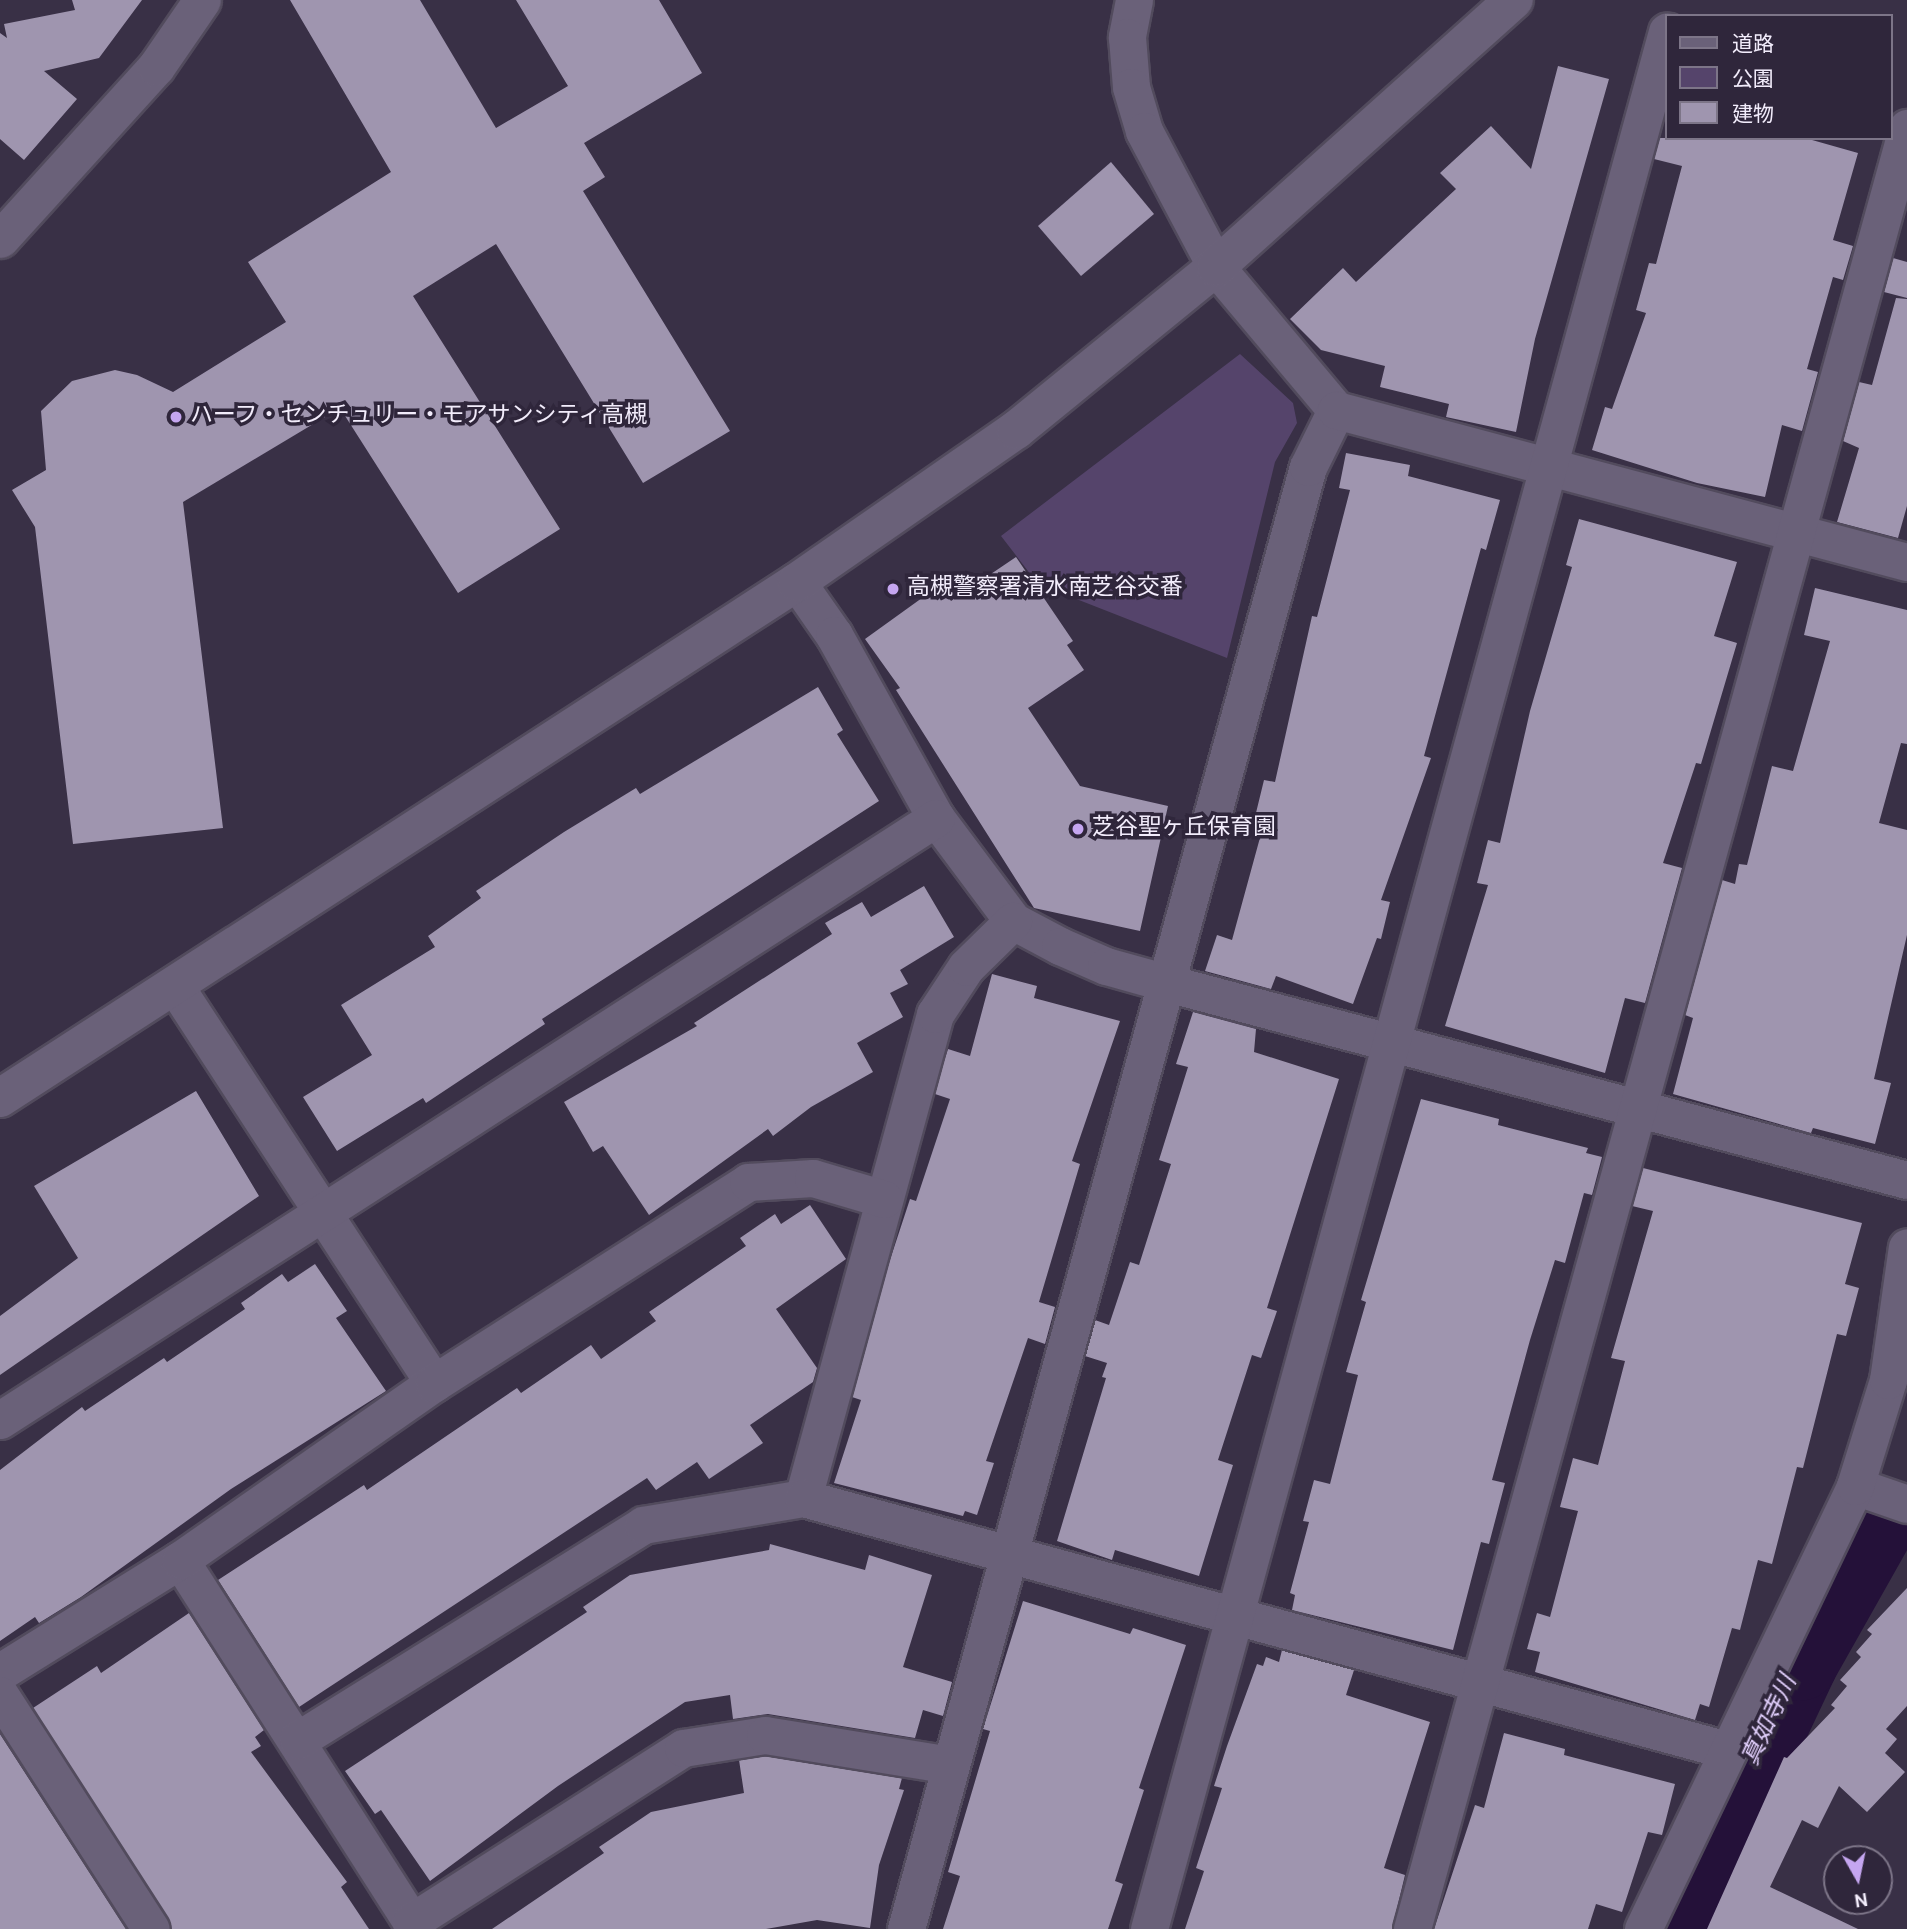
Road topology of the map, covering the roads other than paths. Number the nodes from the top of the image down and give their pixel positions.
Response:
1 (202, 0) edge
2 (1134, 0) edge
3 (1514, 0) edge
4 (1666, 35) edge
5 (1907, 128) edge
6 (0, 239) edge
7 (1216, 267) junction
8 (1336, 411) junction
9 (1548, 467) junction
10 (1796, 533) junction
11 (1907, 562) edge
12 (797, 582) junction
13 (936, 818) junction
14 (1013, 920) junction
15 (1167, 983) junction
16 (175, 986) junction
17 (1391, 1043) junction
18 (0, 1098) edge
19 (1637, 1111) junction
20 (1907, 1180) edge
21 (884, 1199) junction
22 (324, 1210) junction
23 (1907, 1247) edge
24 (434, 1383) junction
25 (0, 1420) edge
26 (1855, 1486) junction
27 (803, 1498) junction
28 (1907, 1504) edge
29 (1009, 1555) junction
30 (180, 1560) junction
31 (1234, 1616) junction
32 (0, 1672) edge
33 (1480, 1682) junction
34 (0, 1695) edge
35 (298, 1740) junction
36 (1727, 1749) junction
37 (951, 1765) junction
38 (413, 1925) edge
39 (151, 1929) edge
40 (906, 1929) edge
41 (1149, 1929) edge
42 (1412, 1929) edge
43 (1643, 1929) edge

1 - 6 street
2 - 7 street
3 - 7 street
4 - 9 street
5 - 10 street
7 - 8 street
7 - 12 street
8 - 9 street
8 - 15 street
9 - 10 street
9 - 17 street
10 - 11 street
10 - 19 street
12 - 13 street
12 - 16 street
13 - 14 street
13 - 22 street
14 - 15 street
14 - 21 street
15 - 17 street
15 - 29 street
16 - 18 street
16 - 22 street
17 - 19 street
17 - 31 street
19 - 20 street
19 - 33 street
21 - 24 street
21 - 27 street
22 - 24 street
22 - 25 street
23 - 26 street
24 - 30 street
26 - 28 street
26 - 36 street
27 - 29 street
27 - 35 street
29 - 31 street
29 - 37 street
30 - 32 street
30 - 35 street
31 - 33 street
31 - 41 street
33 - 36 street
33 - 42 street
34 - 39 street
35 - 38 street
36 - 43 street
37 - 38 street
37 - 40 street

